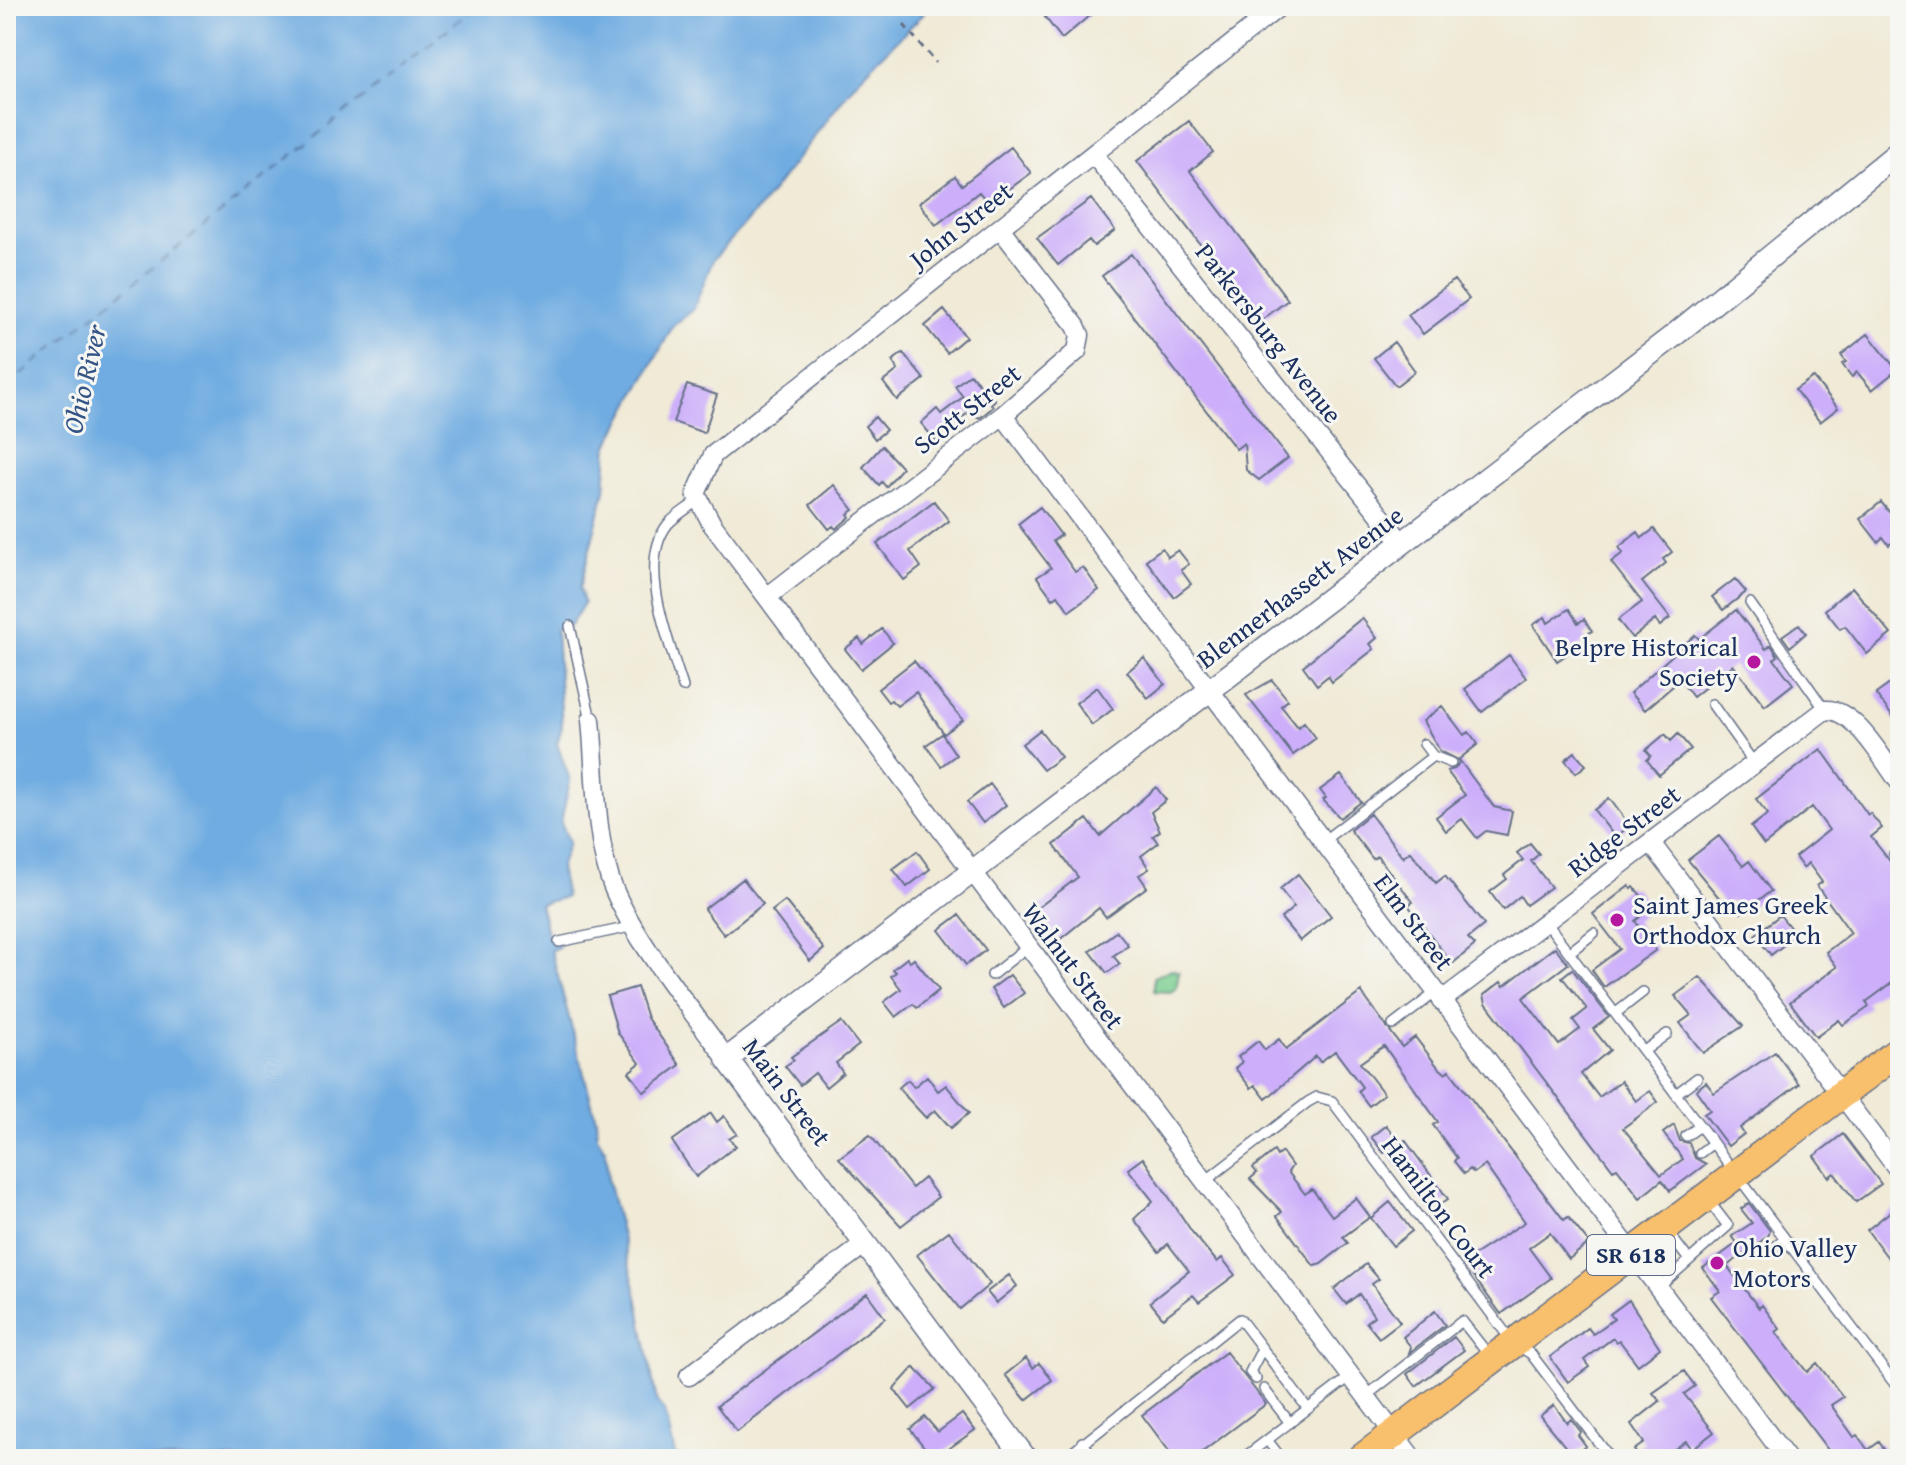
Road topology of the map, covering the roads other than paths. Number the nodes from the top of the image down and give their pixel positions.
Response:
1 (1280, 6) edge
2 (1900, 151) edge
3 (1094, 155) junction
4 (1000, 228) junction
5 (1003, 415) junction
6 (698, 500) junction
7 (1403, 544) junction
8 (767, 597) junction
9 (1750, 603) dead end
10 (570, 626) dead end
11 (683, 687) dead end
12 (1210, 691) junction
13 (1712, 704) dead end
14 (1832, 710) junction
15 (591, 720) joint
16 (1424, 744) dead end
17 (1433, 756) junction
18 (1451, 763) dead end
19 (1754, 763) junction
20 (1900, 783) edge
21 (1322, 842) junction
22 (1651, 843) junction
23 (971, 873) junction
24 (1546, 922) junction
25 (635, 926) junction
26 (1594, 933) dead end
27 (559, 942) dead end
28 (1027, 947) junction
29 (1570, 952) junction
30 (992, 975) dead end
31 (1643, 992) dead end
32 (1438, 997) junction
33 (1616, 1013) junction
34 (1393, 1025) dead end
35 (1667, 1034) dead end
36 (1900, 1050) edge
37 (1644, 1051) junction
38 (727, 1059) junction
39 (1697, 1078) dead end
40 (1676, 1094) junction
41 (1840, 1096) junction
42 (1700, 1126) junction
43 (1686, 1136) dead end
44 (1713, 1143) junction
45 (1700, 1153) dead end
46 (1900, 1172) edge
47 (1736, 1175) junction
48 (1204, 1182) junction
49 (1706, 1197) junction
50 (1666, 1228) junction
51 (1785, 1239) junction
52 (865, 1244) junction
53 (1767, 1253) dead end
54 (1632, 1254) junction
55 (1689, 1260) junction
56 (1658, 1288) junction
57 (1262, 1349) junction
58 (1503, 1352) junction
59 (689, 1376) dead end
60 (1351, 1376) junction
61 (1256, 1379) dead end
62 (1264, 1389) dead end
63 (1900, 1391) edge
64 (1366, 1396) junction
65 (1308, 1409) junction
66 (1290, 1423) junction
67 (1394, 1434) junction
68 (1267, 1440) junction
69 (1082, 1442) junction
70 (1026, 1459) edge
71 (1064, 1459) edge
72 (1095, 1459) edge
73 (1242, 1459) edge
74 (1282, 1459) edge
75 (1361, 1459) edge
76 (1413, 1459) edge
77 (1611, 1459) edge
78 (1787, 1459) edge

1 - 3 street, John Street
2 - 7 street, Blennerhassett Avenue
3 - 4 street, John Street
3 - 7 street, Parkersburg Avenue
4 - 5 street, Scott Street
4 - 6 street, John Street
5 - 8 street, Scott Street
5 - 12 street, Elm Street
6 - 8 street, Walnut Street
6 - 11 lane
7 - 12 street, Blennerhassett Avenue
8 - 23 street, Walnut Street
9 - 14 lane
10 - 15 lane
12 - 21 street, Elm Street
12 - 23 street, Blennerhassett Avenue
13 - 19 lane
14 - 19 street, Ridge Street
14 - 20 street
15 - 25 street, Main Street
16 - 17 lane
17 - 18 lane
17 - 21 lane
19 - 22 street, Ridge Street
21 - 32 street, Elm Street
22 - 24 street, Ridge Street
22 - 41 street
23 - 28 street, Walnut Street
23 - 38 street, Blennerhassett Avenue
24 - 29 lane
24 - 32 street, Ridge Street
25 - 27 lane
25 - 38 street, Main Street
26 - 29 lane
28 - 30 lane
28 - 48 street, Walnut Street
29 - 33 lane
31 - 33 lane
32 - 34 lane
32 - 54 street, Elm Street
33 - 37 lane
35 - 37 lane
36 - 41 main road, SR 618
37 - 40 lane
38 - 52 street, Main Street
39 - 40 lane
40 - 42 lane
41 - 46 street
41 - 47 main road, SR 618
42 - 43 lane
42 - 44 lane
44 - 45 lane
44 - 47 lane
47 - 49 main road, SR 618
47 - 51 lane
48 - 58 lane, Hamilton Court
48 - 60 street, Walnut Street
49 - 50 main road, SR 618
49 - 55 lane
50 - 54 main road, SR 618
50 - 55 lane
51 - 53 lane
51 - 63 lane
52 - 59 street
52 - 70 street, Main Street
54 - 56 street, Elm Street
54 - 58 main road, SR 618
55 - 56 lane
56 - 78 street, Elm Street
57 - 61 lane
57 - 65 lane
57 - 69 lane
58 - 64 lane
58 - 67 main road, SR 618
58 - 77 lane, Hamilton Court
60 - 64 street, Walnut Street
60 - 65 lane
62 - 66 lane
64 - 67 street, Walnut Street
65 - 66 lane
66 - 68 lane
67 - 75 main road, SR 618
67 - 76 street, Walnut Street
68 - 73 lane
68 - 74 lane
69 - 71 lane
69 - 72 lane

